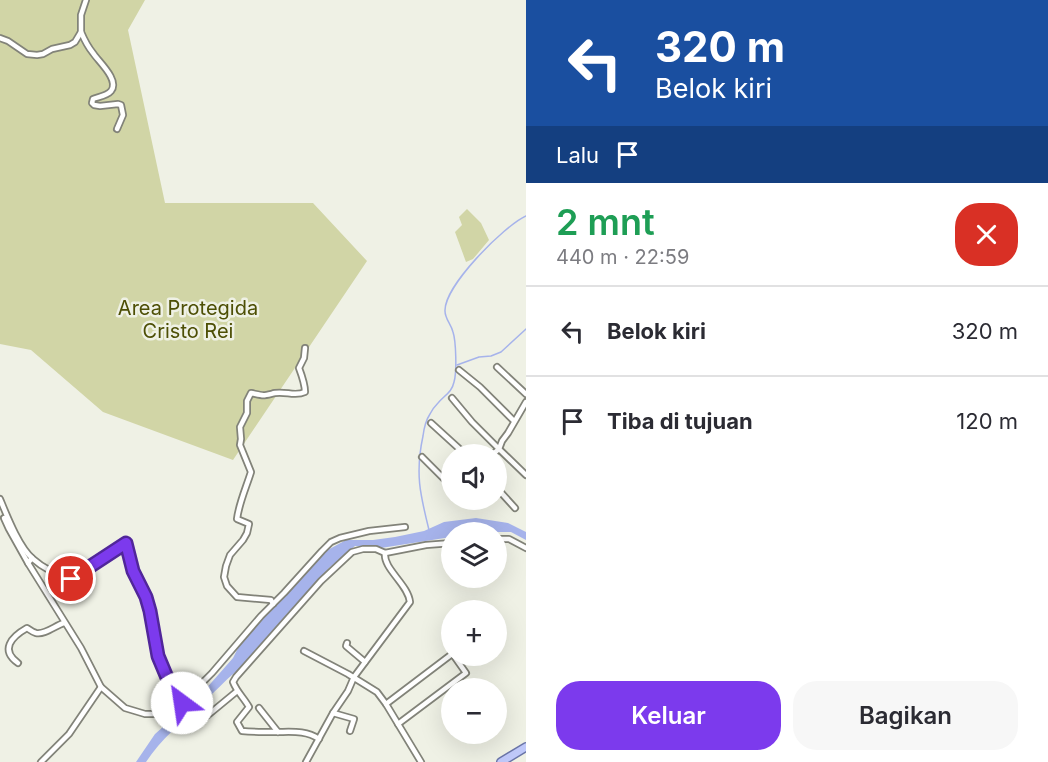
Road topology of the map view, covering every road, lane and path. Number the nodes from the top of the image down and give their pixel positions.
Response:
1 (86, 0) edge
2 (81, 32) junction
3 (0, 38) edge
4 (117, 129) dead end
5 (305, 348) dead end
6 (497, 367) dead end
7 (459, 370) dead end
8 (526, 394) edge
9 (452, 398) dead end
10 (526, 402) edge
11 (514, 422) junction
12 (431, 423) dead end
13 (454, 444) edge
14 (494, 444) edge
15 (501, 444) edge
16 (422, 457) dead end
17 (507, 457) edge
18 (526, 475) edge
19 (441, 476) edge
20 (0, 499) edge
21 (507, 499) edge
22 (0, 507) edge
23 (515, 508) dead end
24 (405, 527) dead end
25 (507, 539) edge
26 (441, 544) edge
27 (526, 548) edge
28 (385, 553) junction
29 (32, 558) junction
30 (28, 563) junction
31 (273, 604) junction
32 (64, 623) junction
33 (347, 643) dead end
34 (304, 651) dead end
35 (364, 662) junction
36 (18, 663) dead end
37 (441, 664) edge
38 (461, 666) edge
39 (354, 678) junction
40 (101, 687) junction
41 (236, 692) junction
42 (183, 704) junction
43 (386, 704) junction
44 (259, 708) dead end
45 (333, 713) junction
46 (398, 724) junction
47 (350, 731) dead end
48 (278, 732) junction
49 (319, 739) junction
50 (526, 747) edge
51 (514, 754) junction
52 (41, 762) edge
53 (306, 762) edge
54 (421, 762) edge
55 (501, 762) edge
56 (517, 762) edge

1 - 2 street
2 - 3 street
2 - 4 street
5 - 31 street
6 - 8 street
7 - 11 street
9 - 14 street
10 - 11 street
11 - 15 street
12 - 13 street
16 - 19 street
17 - 18 street
20 - 29 street
21 - 23 street
22 - 30 street
24 - 31 street
25 - 27 street
26 - 28 street
28 - 35 street
28 - 41 street
29 - 30 street
29 - 42 street
30 - 32 street
31 - 42 street
32 - 36 street
32 - 40 street
33 - 35 street
34 - 39 street
35 - 39 street
37 - 43 street
38 - 46 street
39 - 43 street
39 - 45 street
40 - 42 street
40 - 52 street
41 - 42 street
41 - 48 street
43 - 46 street
44 - 48 street
45 - 47 street
45 - 49 street
46 - 54 street
48 - 49 street
49 - 53 street
50 - 51 main road
51 - 55 main road
51 - 56 street

